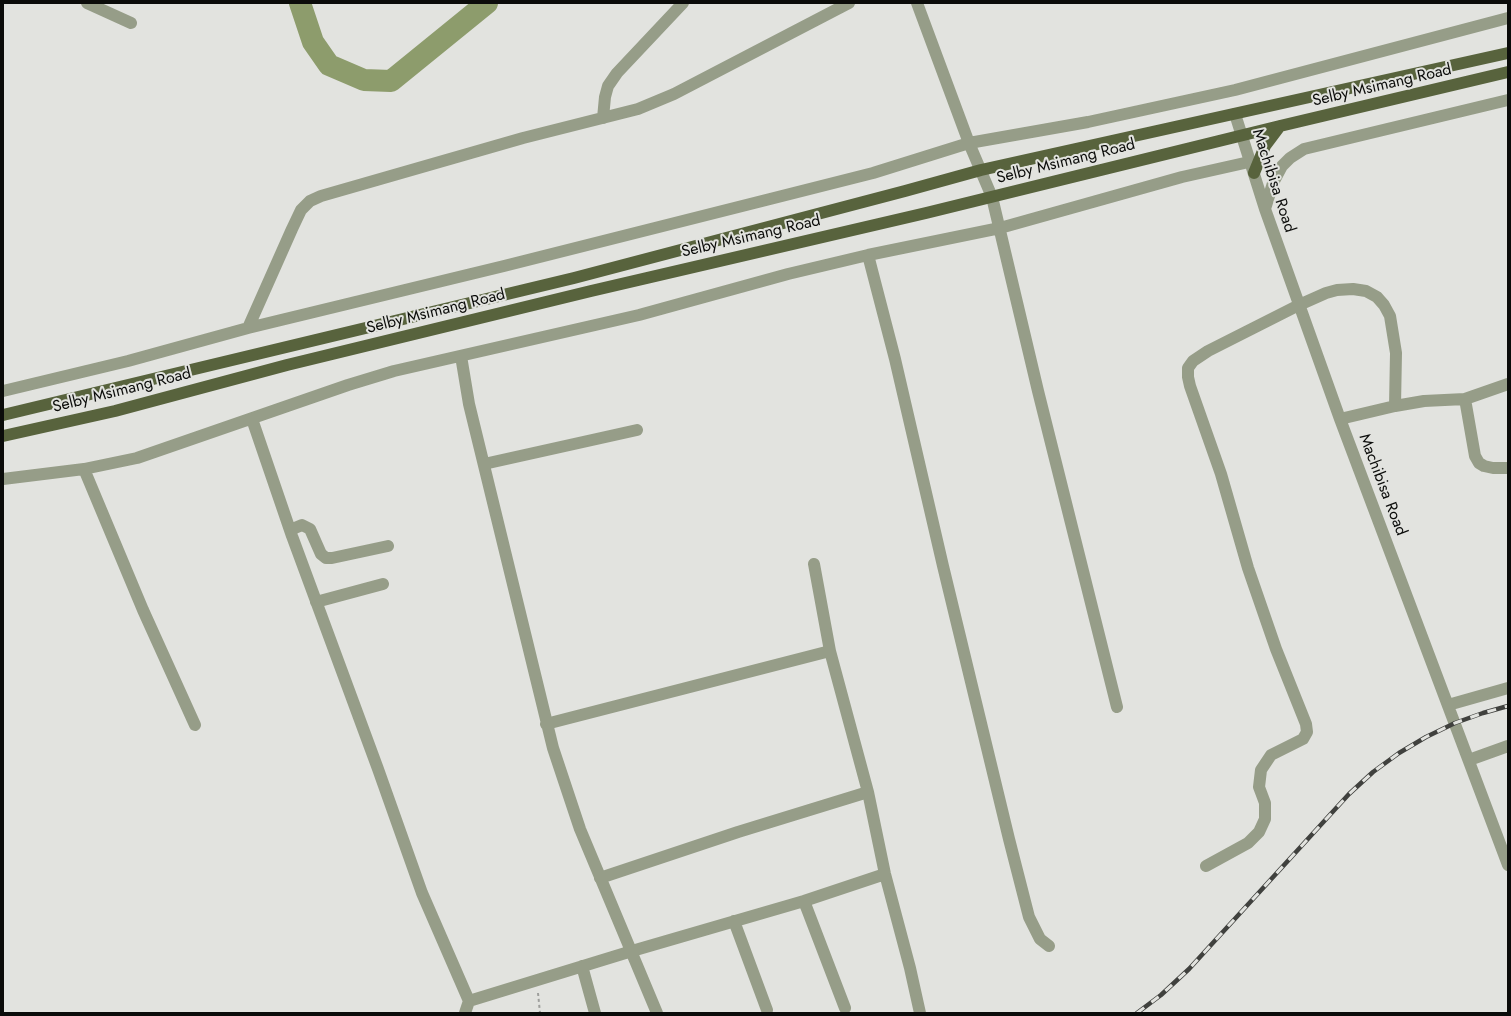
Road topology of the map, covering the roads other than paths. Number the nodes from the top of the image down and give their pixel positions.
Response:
1 (86, 3) edge
2 (683, 3) edge
3 (850, 3) edge
4 (917, 3) edge
5 (1508, 18) edge
6 (130, 23) dead end
7 (1508, 53) edge
8 (1508, 72) edge
9 (1508, 100) edge
10 (1234, 114) junction
11 (603, 118) junction
12 (1280, 126) junction
13 (1242, 135) junction
14 (969, 143) junction
15 (1252, 168) junction
16 (981, 170) junction
17 (992, 197) junction
18 (1265, 209) junction
19 (1000, 228) junction
20 (868, 255) junction
21 (1299, 305) junction
22 (248, 328) junction
23 (461, 356) junction
24 (1508, 384) edge
25 (3, 391) edge
26 (1465, 399) junction
27 (1395, 406) junction
28 (3, 415) edge
29 (252, 419) junction
30 (1340, 419) junction
31 (637, 430) dead end
32 (3, 436) edge
33 (484, 464) junction
34 (1508, 468) edge
35 (84, 469) junction
36 (3, 479) edge
37 (290, 530) junction
38 (388, 546) dead end
39 (814, 564) dead end
40 (383, 584) dead end
41 (316, 602) junction
42 (830, 652) junction
43 (1508, 688) edge
44 (1448, 705) junction
45 (1117, 707) dead end
46 (546, 724) junction
47 (196, 725) dead end
48 (1508, 746) edge
49 (1470, 760) junction
50 (868, 792) junction
51 (1508, 865) edge
52 (1206, 866) dead end
53 (885, 874) junction
54 (600, 878) junction
55 (804, 901) junction
56 (734, 921) junction
57 (1048, 946) dead end
58 (632, 951) junction
59 (582, 966) junction
60 (469, 1001) junction
61 (845, 1008) dead end
62 (767, 1010) dead end
63 (465, 1013) edge
64 (595, 1013) edge
65 (657, 1013) edge
66 (920, 1013) edge

1 - 6 street
2 - 11 street
3 - 11 street
4 - 14 street
5 - 14 street
7 - 10 main road, Selby Msimang Road
8 - 12 main road, Selby Msimang Road
9 - 18 street
10 - 13 street, Machibisa Road
10 - 16 main road, Selby Msimang Road
11 - 22 street
12 - 13 main road, Selby Msimang Road
12 - 15 main road
13 - 15 street, Machibisa Road
13 - 17 main road, Selby Msimang Road
14 - 16 street
14 - 22 street
15 - 18 street, Machibisa Road
15 - 19 street
16 - 17 street
16 - 28 main road, Selby Msimang Road
17 - 19 street
17 - 32 main road, Selby Msimang Road
18 - 21 street, Machibisa Road
19 - 20 street
19 - 45 street
20 - 23 street
20 - 57 street
21 - 27 street
21 - 30 street, Machibisa Road
21 - 52 street
22 - 25 street
23 - 29 street
23 - 33 street
24 - 26 street
26 - 27 street
26 - 34 street
27 - 30 street
29 - 35 street
29 - 37 street
30 - 44 street, Machibisa Road
31 - 33 street
33 - 46 street
35 - 36 street
35 - 47 street
37 - 38 street
37 - 41 street
39 - 42 street
40 - 41 street
41 - 60 street
42 - 46 street
42 - 50 street
43 - 44 street
44 - 49 street, Machibisa Road
46 - 54 street
48 - 49 street
49 - 51 street, Machibisa Road
50 - 53 street
50 - 54 street
53 - 55 street
53 - 66 street
54 - 58 street
55 - 56 street
55 - 61 street
56 - 58 street
56 - 62 street
58 - 59 street
58 - 65 street
59 - 60 street
59 - 64 street
60 - 63 street

